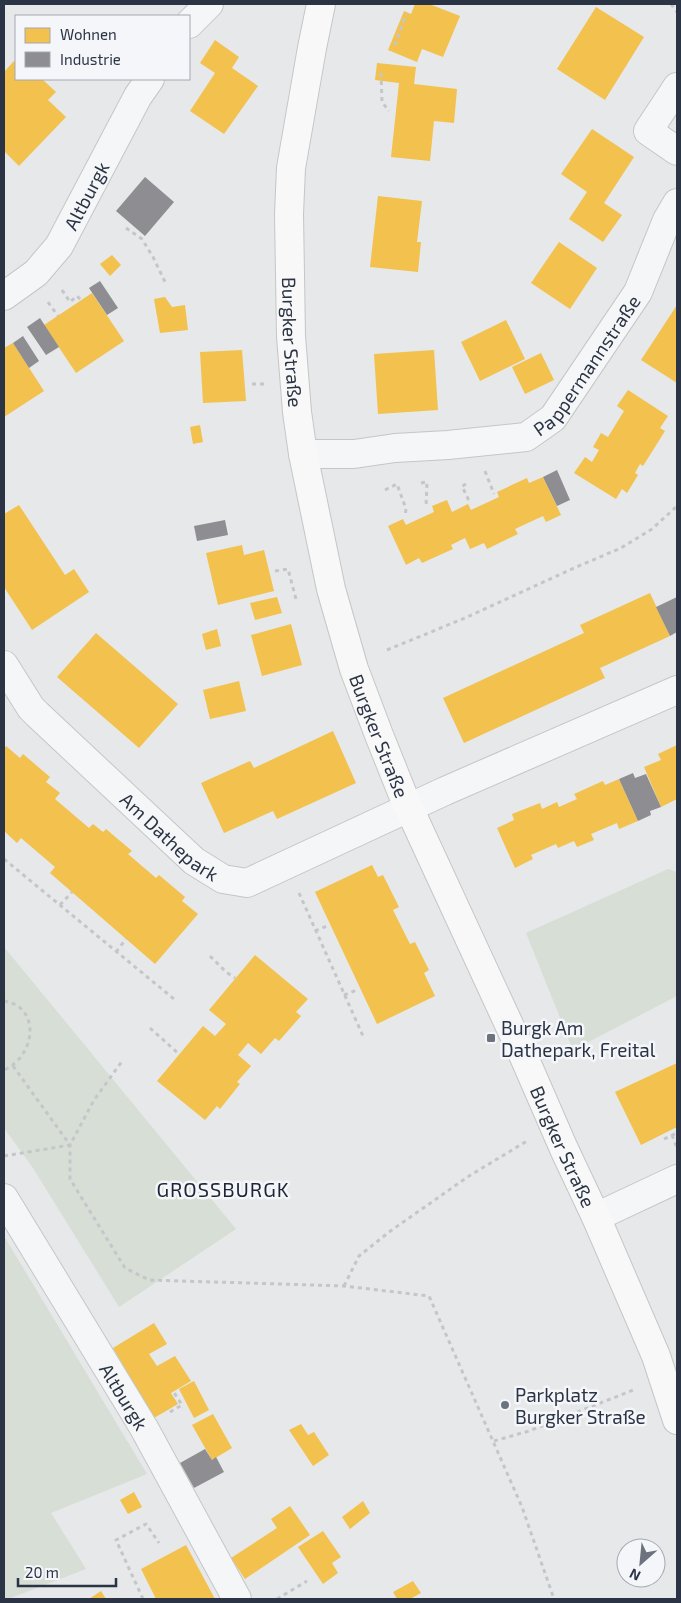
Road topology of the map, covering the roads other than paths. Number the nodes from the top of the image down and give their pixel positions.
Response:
1 (321, 4) edge
2 (149, 80) edge
3 (677, 87) edge
4 (677, 151) edge
5 (677, 203) edge
6 (667, 250) edge
7 (4, 296) edge
8 (303, 454) junction
9 (4, 664) edge
10 (677, 690) edge
11 (410, 809) junction
12 (677, 1179) edge
13 (4, 1198) edge
14 (596, 1217) junction
15 (677, 1420) edge
16 (237, 1599) edge

1 - 8 main road, Burgker Straße
2 - 7 street, Altburgk
3 - 4 street
5 - 6 street, Pappermannstraße
6 - 8 street, Pappermannstraße
8 - 11 main road, Burgker Straße
9 - 11 street, Am Dathepark
10 - 11 street
11 - 14 main road, Burgker Straße
12 - 14 street
13 - 16 street, Altburgk
14 - 15 main road, Burgker Straße

